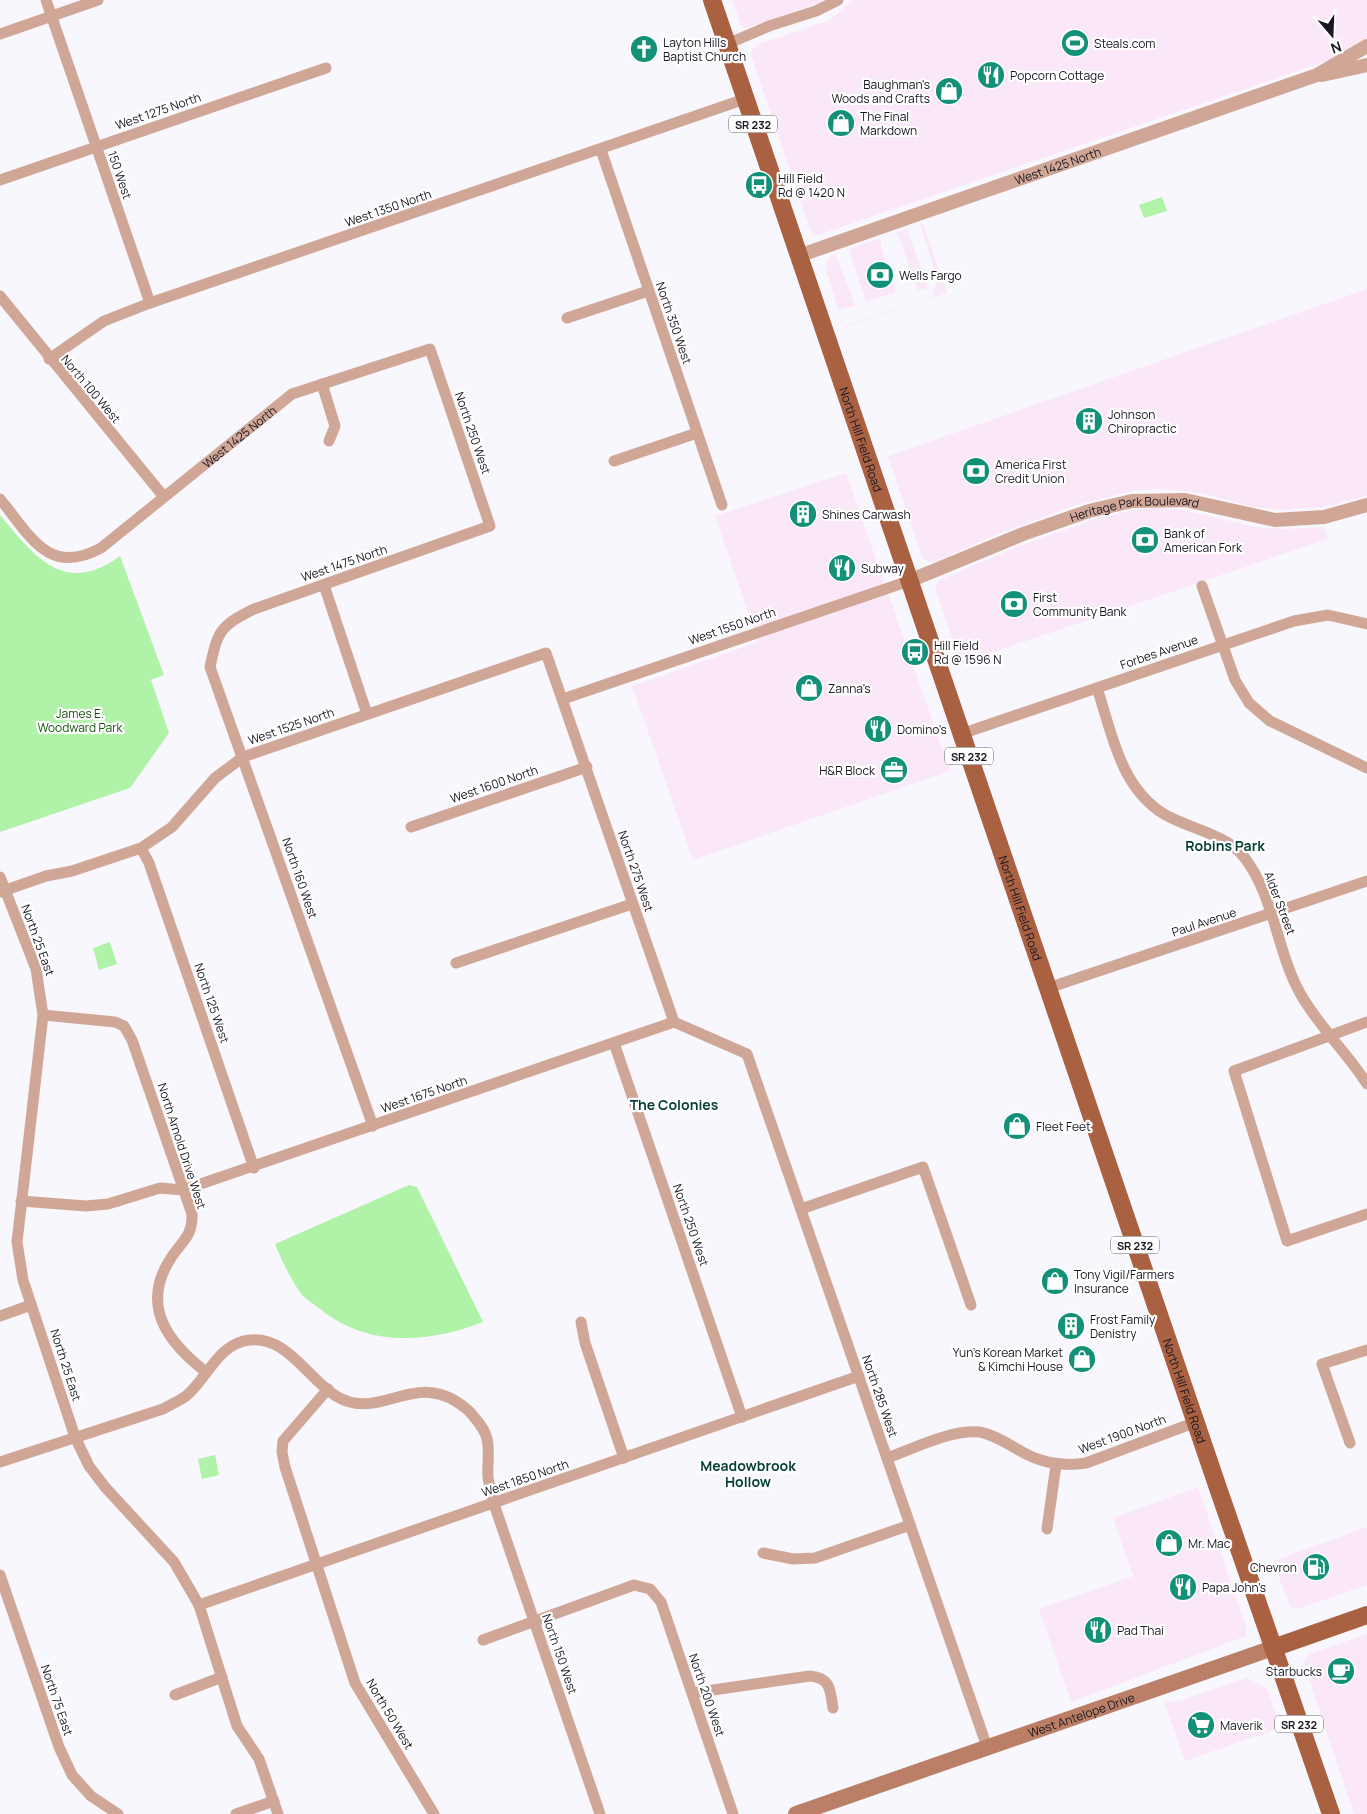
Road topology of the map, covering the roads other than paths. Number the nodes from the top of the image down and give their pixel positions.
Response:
1 (46, 0) edge
2 (98, 0) edge
3 (712, 0) edge
4 (838, 0) edge
5 (51, 16) junction
6 (0, 34) edge
7 (727, 44) junction
8 (1367, 46) edge
9 (1367, 65) edge
10 (326, 68) dead end
11 (1317, 75) junction
12 (745, 99) junction
13 (96, 147) junction
14 (601, 150) junction
15 (0, 180) edge
16 (798, 256) junction
17 (648, 291) junction
18 (0, 296) edge
19 (150, 303) junction
20 (567, 318) dead end
21 (430, 349) joint
22 (49, 359) junction
23 (322, 384) junction
24 (698, 433) junction
25 (330, 441) dead end
26 (614, 461) dead end
27 (164, 497) junction
28 (0, 499) edge
29 (722, 505) dead end
30 (1367, 505) edge
31 (490, 526) joint
32 (909, 581) junction
33 (324, 585) junction
34 (1202, 586) dead end
35 (1367, 624) edge
36 (216, 639) joint
37 (1223, 645) junction
38 (546, 653) joint
39 (1097, 688) junction
40 (563, 699) junction
41 (367, 714) junction
42 (961, 734) junction
43 (243, 757) junction
44 (587, 767) junction
45 (1367, 768) edge
46 (411, 827) dead end
47 (141, 848) junction
48 (0, 878) edge
49 (1367, 881) edge
50 (3, 891) edge
51 (632, 904) junction
52 (1271, 914) junction
53 (456, 963) dead end
54 (1048, 988) junction
55 (42, 1015) junction
56 (674, 1022) junction
57 (1367, 1022) edge
58 (1330, 1034) junction
59 (614, 1043) junction
60 (1367, 1084) edge
61 (373, 1126) junction
62 (254, 1168) junction
63 (183, 1190) junction
64 (21, 1201) junction
65 (801, 1209) junction
66 (1367, 1214) edge
67 (31, 1305) junction
68 (971, 1305) dead end
69 (0, 1316) edge
70 (581, 1322) dead end
71 (1367, 1350) edge
72 (206, 1372) junction
73 (859, 1376) junction
74 (328, 1389) junction
75 (742, 1417) junction
76 (1196, 1422) junction
77 (75, 1437) junction
78 (1350, 1443) dead end
79 (624, 1458) junction
80 (887, 1458) junction
81 (0, 1462) edge
82 (1056, 1465) junction
83 (494, 1504) junction
84 (910, 1525) junction
85 (1047, 1529) dead end
86 (764, 1553) dead end
87 (315, 1564) junction
88 (0, 1575) edge
89 (199, 1605) junction
90 (1367, 1615) edge
91 (534, 1621) junction
92 (483, 1640) dead end
93 (1273, 1648) junction
94 (222, 1677) junction
95 (692, 1694) junction
96 (175, 1695) dead end
97 (833, 1708) dead end
98 (987, 1747) junction
99 (274, 1801) junction
100 (118, 1814) edge
101 (236, 1814) edge
102 (278, 1814) edge
103 (434, 1814) edge
104 (600, 1814) edge
105 (733, 1814) edge
106 (796, 1814) edge
107 (1331, 1814) edge

1 - 5 street, 150 West
2 - 5 street
3 - 7 main road, North Hill Field Road / SR 232
4 - 7 street
5 - 6 street
5 - 13 street, 150 West
7 - 12 main road, North Hill Field Road / SR 232
8 - 11 street, West 1425 North
9 - 11 street, West 1425 North
10 - 13 street, West 1275 North
11 - 16 street, West 1425 North
12 - 14 street, West 1350 North
12 - 16 main road, North Hill Field Road / SR 232
13 - 15 street, West 1275 North
13 - 19 street, 150 West
14 - 17 street, North 350 West
14 - 19 street, West 1350 North
16 - 32 main road, North Hill Field Road / SR 232
17 - 20 street
17 - 24 street, North 350 West
18 - 22 street, North 100 West
19 - 22 street, West 1350 North
21 - 23 street, West 1425 North
21 - 31 street, North 250 West
22 - 27 street, North 100 West
23 - 25 street
23 - 27 street, West 1425 North
24 - 26 street
24 - 29 street, North 350 West
27 - 28 street, West 1425 North
30 - 32 street, Heritage Park Boulevard
31 - 33 street, West 1475 North
32 - 40 street, West 1550 North
32 - 42 main road, North Hill Field Road / SR 232
33 - 36 street, West 1475 North
33 - 41 street
34 - 37 street
35 - 37 street, Forbes Avenue
36 - 43 street, North 160 West
37 - 39 street, Forbes Avenue
37 - 45 street
38 - 40 street, North 275 West
38 - 41 street, West 1525 North
39 - 42 street, Forbes Avenue
39 - 52 street, Alder Street
40 - 44 street, North 275 West
41 - 43 street, West 1525 North
42 - 54 main road, North Hill Field Road / SR 232
43 - 47 street, West 1525 North
43 - 61 street, North 160 West
44 - 46 street, West 1600 North
44 - 51 street, North 275 West
47 - 50 street, West 1525 North
47 - 62 street, North 125 West
48 - 50 street, North 25 East
49 - 52 street, Paul Avenue
50 - 55 street, North 25 East
51 - 53 street
51 - 56 street, North 275 West
52 - 54 street, Paul Avenue
52 - 58 street, Alder Street
54 - 76 main road, North Hill Field Road / SR 232
55 - 63 street, North Arnold Drive West
55 - 64 street, North 25 East
56 - 59 street, West 1675 North
56 - 65 street, North 285 West
57 - 58 street
58 - 60 street, Alder Street
58 - 66 street
59 - 61 street, West 1675 North
59 - 75 street, North 250 West
61 - 62 street, West 1675 North
62 - 63 street, West 1675 North
63 - 64 street
63 - 72 street, North Arnold Drive West
64 - 67 street, North 25 East
65 - 68 street
65 - 73 street, North 285 West
67 - 69 street
67 - 77 street, North 25 East
70 - 79 street
71 - 78 street
72 - 74 street, North 150 West
72 - 77 street
73 - 75 street, West 1850 North
73 - 80 street, North 285 West
74 - 83 street, North 150 West
74 - 87 street, North 50 West
75 - 79 street, West 1850 North
76 - 82 street, West 1900 North
76 - 93 main road, North Hill Field Road / SR 232
77 - 81 street
77 - 89 street, North 25 East
79 - 83 street, West 1850 North
80 - 82 street, West 1900 North
80 - 84 street, North 285 West
82 - 85 street
83 - 87 street, West 1850 North
83 - 91 street, North 150 West
84 - 86 street
84 - 98 street, North 285 West
87 - 89 street, West 1850 North
87 - 103 street, North 50 West
88 - 100 street, North 75 East
89 - 94 street, North 25 East
90 - 93 main road, West Antelope Drive
91 - 92 street
91 - 95 street, North 200 West
91 - 104 street, North 150 West
93 - 98 main road, West Antelope Drive
93 - 107 main road, North Hill Field Road / SR 232
94 - 96 street
94 - 99 street, North 25 East
95 - 97 street
95 - 105 street, North 200 West
98 - 106 main road, West Antelope Drive
99 - 101 street
99 - 102 street, North 25 East

